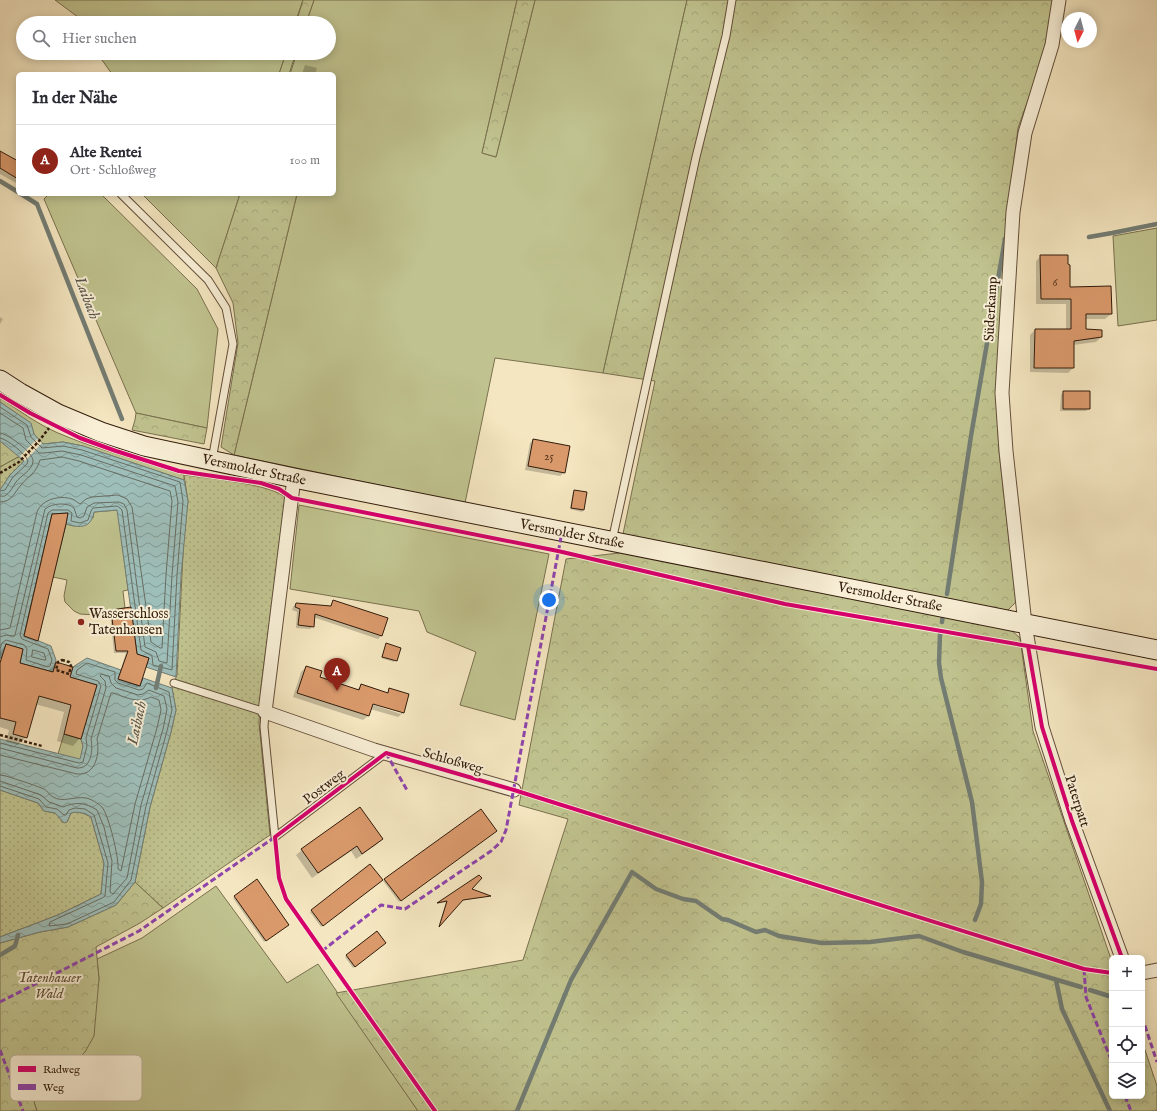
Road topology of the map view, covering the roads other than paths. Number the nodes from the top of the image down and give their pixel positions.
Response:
1 (732, 0) edge
2 (1060, 0) edge
3 (123, 196) edge
4 (0, 380) edge
5 (212, 462) junction
6 (294, 478) junction
7 (611, 542) junction
8 (1025, 624) junction
9 (1157, 650) edge
10 (174, 683) dead end
11 (265, 712) junction
12 (386, 754) junction
13 (514, 790) dead end
14 (1121, 955) edge
15 (1157, 970) edge
16 (1145, 972) edge

1 - 7 lane
2 - 8 street, Süderkamp
3 - 5 lane
4 - 5 main road, Versmolder Straße
5 - 6 main road, Versmolder Straße
6 - 7 main road, Versmolder Straße
6 - 11 street
7 - 8 main road, Versmolder Straße
8 - 9 main road, Versmolder Straße
8 - 14 street, Paterpatt
10 - 11 lane, Schloßweg
11 - 12 street, Schloßweg
11 - 12 lane, Postweg
12 - 13 street, Schloßweg
15 - 16 street

